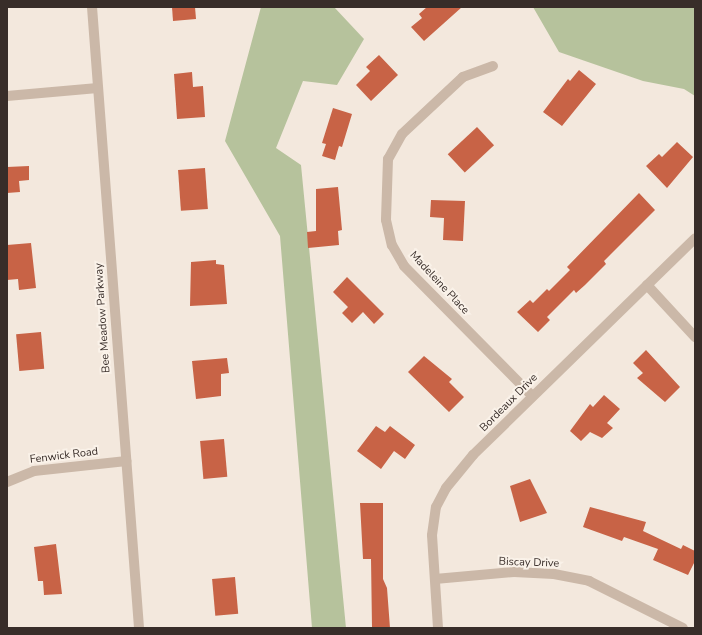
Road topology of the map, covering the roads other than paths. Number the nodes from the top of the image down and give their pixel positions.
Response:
1 (92, 7) edge
2 (492, 66) dead end
3 (98, 88) junction
4 (7, 96) edge
5 (695, 238) edge
6 (647, 286) junction
7 (695, 337) edge
8 (532, 396) junction
9 (126, 461) junction
10 (7, 482) edge
11 (435, 579) junction
12 (138, 628) edge
13 (438, 628) edge
14 (683, 628) edge

1 - 3 street, Bee Meadow Parkway
2 - 8 street, Madeleine Place
3 - 4 street
3 - 9 street, Bee Meadow Parkway
5 - 6 street, Bordeaux Drive
6 - 7 street
6 - 8 street, Bordeaux Drive
8 - 11 street, Bordeaux Drive
9 - 10 street, Fenwick Road
9 - 12 street, Bee Meadow Parkway
11 - 13 street, Bordeaux Drive
11 - 14 street, Biscay Drive

